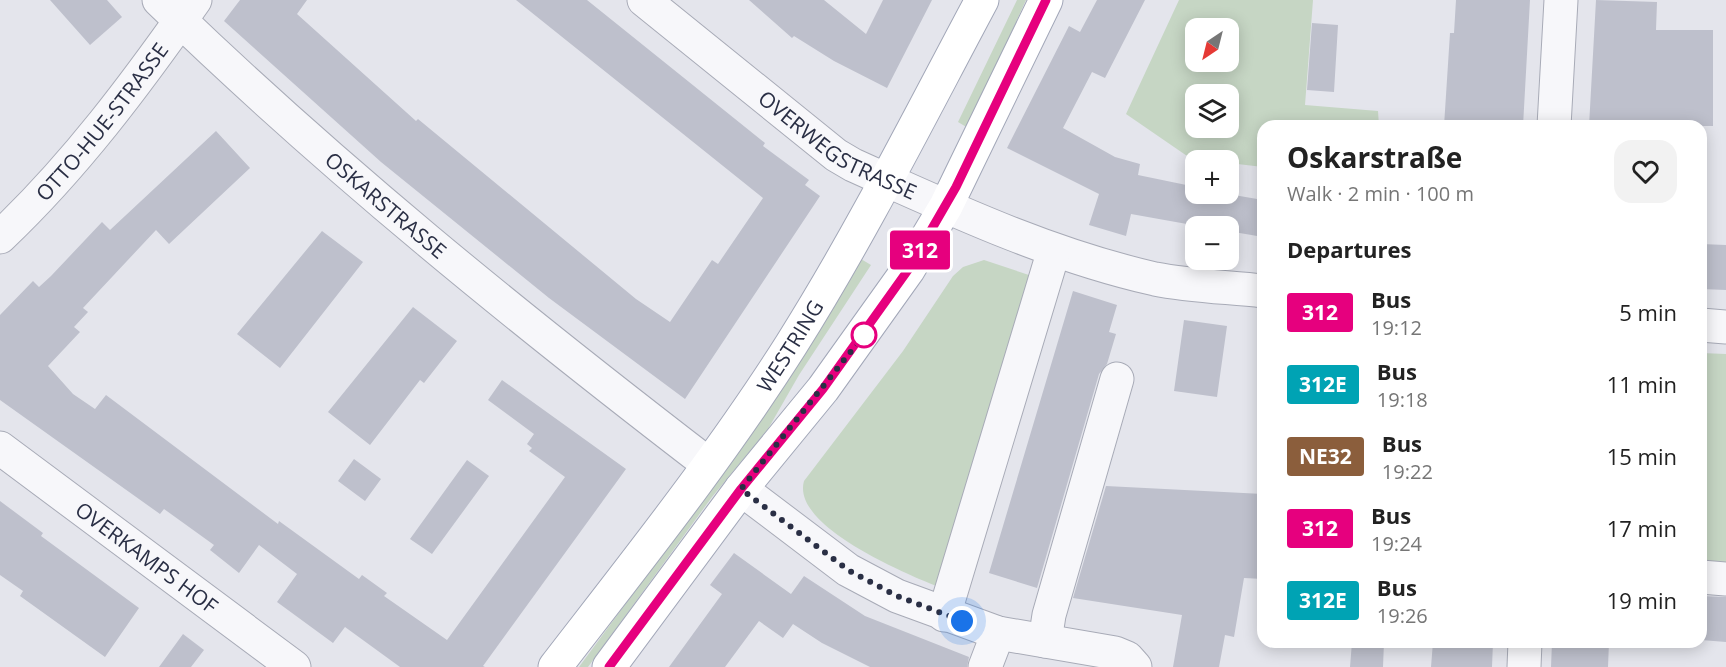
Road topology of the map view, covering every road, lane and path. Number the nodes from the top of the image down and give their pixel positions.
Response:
1 (644, 0) edge
2 (982, 0) edge
3 (1046, 0) edge
4 (1562, 0) edge
5 (178, 7) edge
6 (1554, 120) edge
7 (886, 180) junction
8 (946, 206) junction
9 (0, 237) edge
10 (1054, 250) junction
11 (1257, 290) edge
12 (1707, 325) edge
13 (1726, 327) edge
14 (1118, 379) dead end
15 (0, 448) edge
16 (708, 464) junction
17 (741, 489) junction
18 (1707, 577) edge
19 (1726, 579) edge
20 (944, 615) junction
21 (998, 633) junction
22 (1046, 641) junction
23 (1526, 648) edge
24 (1125, 660) edge
25 (294, 667) edge
26 (555, 667) edge
27 (609, 667) edge
28 (984, 667) edge
29 (1524, 667) edge

1 - 7 street, OVERWEGSTRASSE
2 - 7 main road, WESTRING
3 - 8 main road
4 - 6 street
5 - 9 street, OTTO-HUE-STRASSE
5 - 16 street, OSKARSTRASSE
7 - 8 street, OVERWEGSTRASSE
7 - 16 main road, WESTRING
8 - 10 street, OVERWEGSTRASSE
8 - 17 main road
10 - 11 street, OVERWEGSTRASSE
10 - 20 street
12 - 13 street
14 - 22 street
15 - 25 street, OVERKAMPS HOF
16 - 26 main road, WESTRING
17 - 20 street
17 - 27 main road
18 - 19 street
20 - 21 street
21 - 22 street
21 - 28 street
22 - 24 street
23 - 29 street

